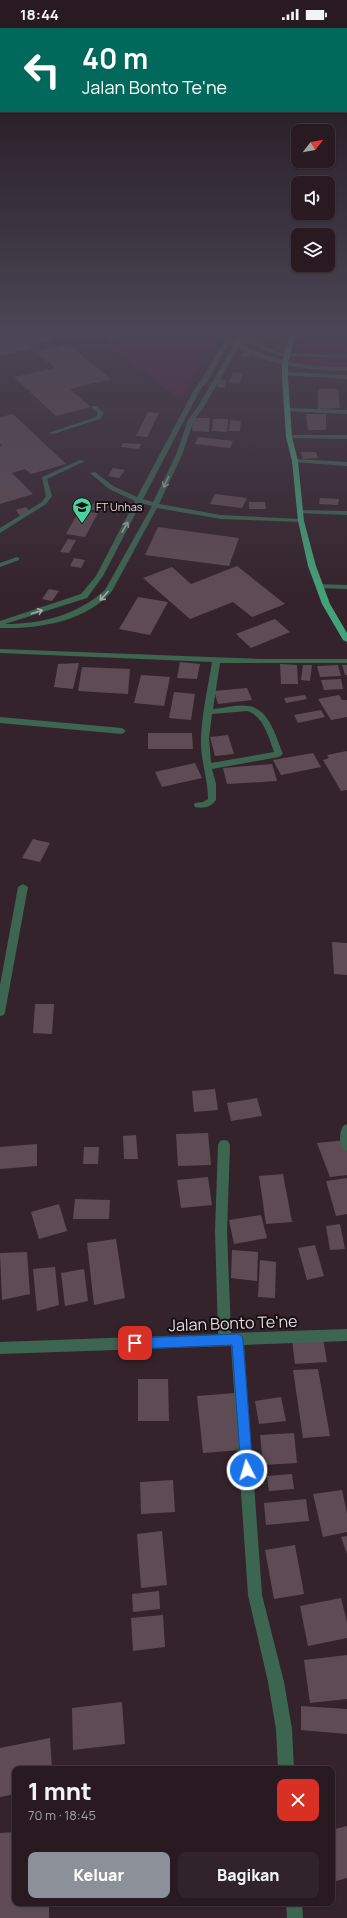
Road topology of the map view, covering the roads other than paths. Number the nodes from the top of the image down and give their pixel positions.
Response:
1 (91, 420) edge
2 (181, 420) edge
3 (191, 420) edge
4 (288, 420) edge
5 (51, 433) dead end
6 (289, 437) junction
7 (347, 437) edge
8 (82, 461) dead end
9 (295, 461) junction
10 (347, 464) edge
11 (93, 474) dead end
12 (139, 500) junction
13 (155, 506) junction
14 (300, 512) junction
15 (347, 513) edge
16 (302, 521) junction
17 (0, 532) edge
18 (17, 559) dead end
19 (0, 565) edge
20 (319, 586) junction
21 (347, 587) edge
22 (0, 623) edge
23 (0, 626) edge
24 (346, 637) edge
25 (0, 651) edge
26 (216, 661) junction
27 (347, 661) edge
28 (210, 712) junction
29 (0, 720) edge
30 (122, 731) dead end
31 (207, 767) junction
32 (198, 805) dead end
33 (23, 887) dead end
34 (0, 1012) edge
35 (347, 1129) edge
36 (224, 1145) dead end
37 (347, 1146) edge
38 (347, 1335) edge
39 (231, 1340) junction
40 (0, 1348) edge
41 (286, 1766) edge
42 (294, 1906) edge
43 (295, 1918) edge

1 - 5 street
2 - 12 street
3 -> 13 street
4 - 6 main road
6 - 7 street
6 - 9 main road
8 - 17 street
9 - 10 street
9 - 14 main road
11 - 12 street
12 - 13 street
22 -> 12 street
13 - 16 street
13 -> 23 street
14 - 15 street
14 - 16 main road
16 - 20 main road
18 - 19 street
20 - 21 street
20 - 24 main road
25 - 26 street
26 - 27 street
26 - 28 street
28 - 31 street
28 - 31 street
29 - 30 street
31 - 32 street
33 - 34 street
35 - 37 street
36 - 39 street
38 - 39 street, Jalan Bonto Te'ne
39 - 40 street, Jalan Bonto Te'ne
39 - 41 street
42 - 43 street

